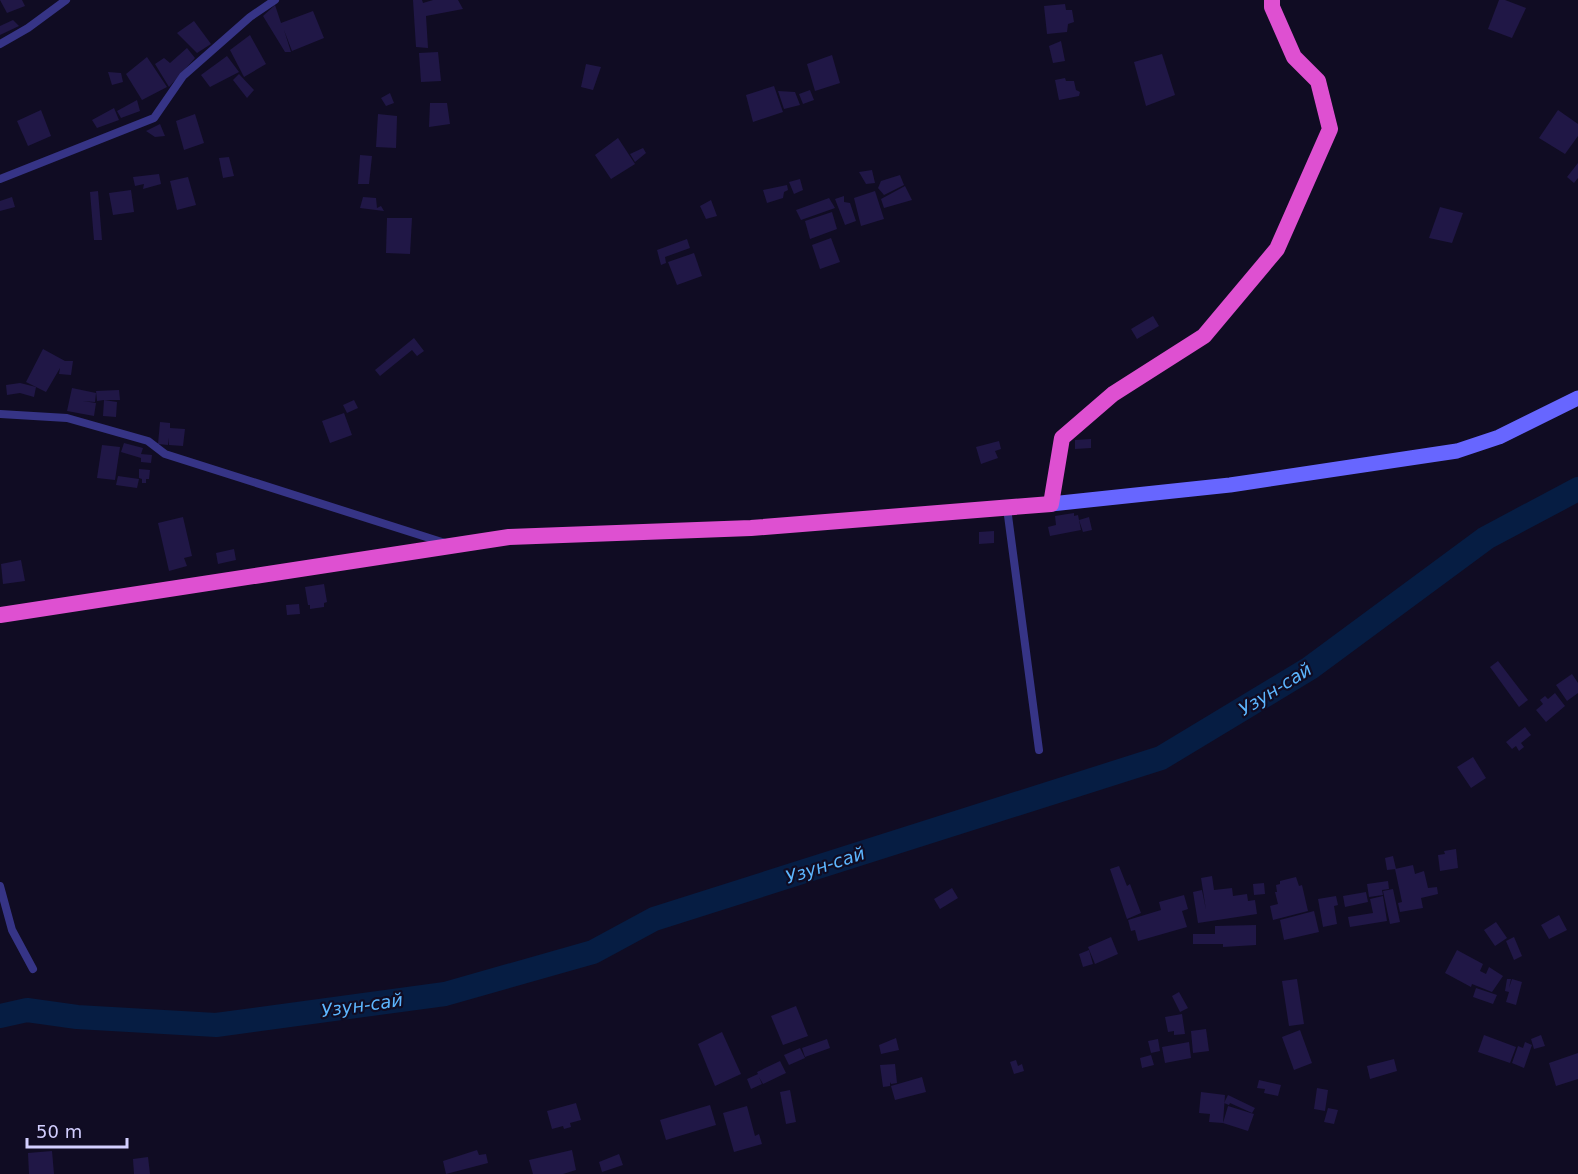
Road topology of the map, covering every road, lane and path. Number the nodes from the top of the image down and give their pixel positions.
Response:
1 (66, 0) edge
2 (275, 0) edge
3 (1272, 0) edge
4 (0, 44) edge
5 (0, 179) edge
6 (1578, 398) edge
7 (0, 414) edge
8 (1051, 504) junction
9 (1007, 508) junction
10 (454, 545) junction
11 (0, 615) edge
12 (1039, 750) dead end
13 (0, 886) edge
14 (33, 969) dead end

1 - 4 lane
2 - 5 lane
3 - 8 highway
6 - 8 main road
7 - 10 lane
8 - 9 highway
9 - 10 highway
9 - 12 lane
10 - 11 highway
13 - 14 lane

